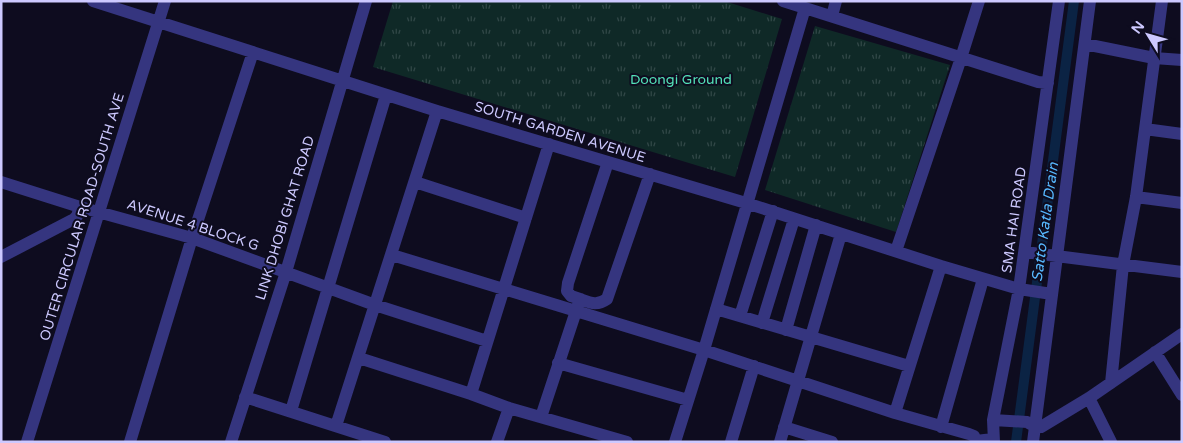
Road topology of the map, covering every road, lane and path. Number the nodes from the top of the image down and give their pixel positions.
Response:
1 (93, 1) edge
2 (165, 1) edge
3 (366, 1) edge
4 (783, 1) edge
5 (836, 1) edge
6 (978, 1) edge
7 (1059, 1) edge
8 (1090, 1) edge
9 (1162, 1) edge
10 (805, 8) junction
11 (832, 16) junction
12 (158, 22) junction
13 (1085, 44) junction
14 (253, 52) junction
15 (961, 58) junction
16 (1154, 58) junction
17 (1182, 60) edge
18 (342, 80) junction
19 (1048, 83) junction
20 (386, 95) junction
21 (437, 111) junction
22 (1145, 129) junction
23 (1182, 134) edge
24 (549, 144) junction
25 (608, 162) junction
26 (650, 174) junction
27 (1, 182) edge
28 (415, 182) junction
29 (1136, 196) junction
30 (1182, 202) edge
31 (746, 203) junction
32 (80, 207) junction
33 (100, 211) junction
34 (773, 212) junction
35 (526, 218) junction
36 (794, 219) junction
37 (816, 225) junction
38 (841, 234) junction
39 (192, 238) junction
40 (896, 251) junction
41 (1028, 253) junction
42 (392, 255) junction
43 (1054, 256) junction
44 (1, 257) edge
45 (1123, 265) junction
46 (941, 266) junction
47 (286, 272) junction
48 (1182, 272) edge
49 (983, 279) junction
50 (329, 288) junction
51 (1023, 289) junction
52 (504, 290) junction
53 (1050, 293) junction
54 (375, 305) junction
55 (578, 305) junction
56 (716, 309) junction
57 (740, 316) junction
58 (762, 323) junction
59 (786, 330) junction
60 (1182, 334) edge
61 (810, 338) junction
62 (487, 341) junction
63 (704, 350) junction
64 (1156, 352) junction
65 (359, 358) junction
66 (558, 362) junction
67 (754, 366) junction
68 (909, 366) junction
69 (797, 381) junction
70 (1111, 383) junction
71 (471, 394) junction
72 (1182, 395) edge
73 (245, 397) junction
74 (1088, 398) junction
75 (688, 400) junction
76 (509, 408) junction
77 (290, 411) junction
78 (895, 413) junction
79 (540, 417) junction
80 (993, 420) junction
81 (1031, 424) junction
82 (336, 426) junction
83 (784, 426) junction
84 (940, 427) junction
85 (976, 441) edge
86 (994, 441) edge
87 (28, 442) edge
88 (130, 442) edge
89 (230, 442) edge
90 (385, 442) edge
91 (497, 442) edge
92 (627, 442) edge
93 (675, 442) edge
94 (731, 442) edge
95 (780, 442) edge
96 (832, 442) edge
97 (1032, 442) edge
98 (1111, 442) edge

1 - 12 street, SOUTH GARDEN AVENUE
2 - 12 street, OUTER CIRCULAR ROAD-SOUTH AVE
3 - 18 street, LINK DHOBI GHAT ROAD
4 - 10 street
5 - 11 street
6 - 15 street
7 - 19 street, SMA HAI ROAD
8 - 13 street
9 - 16 street
10 - 11 street
10 - 31 street
11 - 15 street
12 - 14 street, SOUTH GARDEN AVENUE
12 - 33 street, OUTER CIRCULAR ROAD-SOUTH AVE
13 - 16 street
13 - 43 street
14 - 18 street, SOUTH GARDEN AVENUE
14 - 39 street
15 - 19 street
15 - 40 street
16 - 17 street
16 - 22 street
18 - 20 street, SOUTH GARDEN AVENUE
18 - 47 street, LINK DHOBI GHAT ROAD
19 - 41 street, SMA HAI ROAD
20 - 21 street, SOUTH GARDEN AVENUE
20 - 50 street
21 - 24 street, SOUTH GARDEN AVENUE
21 - 28 street
22 - 23 street
22 - 29 street
24 - 25 street, SOUTH GARDEN AVENUE
24 - 35 street
25 - 26 street, SOUTH GARDEN AVENUE
25 - 55 street
26 - 31 street, SOUTH GARDEN AVENUE
26 - 55 street
27 - 32 street, AVENUE 4 BLOCK G
28 - 35 street
28 - 42 street
29 - 30 street
29 - 45 street
31 - 34 street, SOUTH GARDEN AVENUE
31 - 56 street
32 - 33 street, AVENUE 4 BLOCK G
32 - 44 street
33 - 39 street, AVENUE 4 BLOCK G
33 - 87 street, OUTER CIRCULAR ROAD-SOUTH AVE
34 - 36 street, SOUTH GARDEN AVENUE
34 - 57 street
35 - 52 street
36 - 37 street, SOUTH GARDEN AVENUE
36 - 58 street
37 - 38 street, SOUTH GARDEN AVENUE
37 - 59 street
38 - 40 street, SOUTH GARDEN AVENUE
38 - 61 street
39 - 47 street, AVENUE 4 BLOCK G
39 - 88 street
40 - 46 street, SOUTH GARDEN AVENUE
41 - 43 street
41 - 51 street, SMA HAI ROAD
42 - 52 street
42 - 54 street
43 - 45 street
43 - 53 street
45 - 48 street
45 - 70 street
46 - 49 street, SOUTH GARDEN AVENUE
46 - 68 street
47 - 50 street, AVENUE 4 BLOCK G
47 - 73 street, LINK DHOBI GHAT ROAD
49 - 51 street, SOUTH GARDEN AVENUE
49 - 84 street
50 - 54 street, AVENUE 4 BLOCK G
50 - 77 street
51 - 53 street, SOUTH GARDEN AVENUE
51 - 80 street, SMA HAI ROAD
52 - 55 street
52 - 62 street
53 - 81 street
54 - 62 street, AVENUE 4 BLOCK G
54 - 65 street
55 - 63 street
55 - 66 street
56 - 57 street
56 - 63 street
57 - 58 street
58 - 59 street
59 - 61 street
60 - 64 street
61 - 68 street
61 - 69 street
62 - 71 street
63 - 67 street
63 - 75 street
64 - 70 street
64 - 72 street
65 - 71 street
65 - 82 street
66 - 75 street
66 - 79 street
67 - 69 street
67 - 94 street
68 - 78 street
69 - 78 street
69 - 83 street
70 - 74 street
71 - 76 street
73 - 77 street
73 - 89 street, LINK DHOBI GHAT ROAD
74 - 81 street
74 - 98 street
75 - 93 street
76 - 79 street
76 - 91 street
77 - 82 street
78 - 84 street
79 - 92 street
80 - 81 street
80 - 86 street, SMA HAI ROAD
81 - 97 street
82 - 90 street
83 - 95 street
83 - 96 street
84 - 85 street
85 - 86 street

